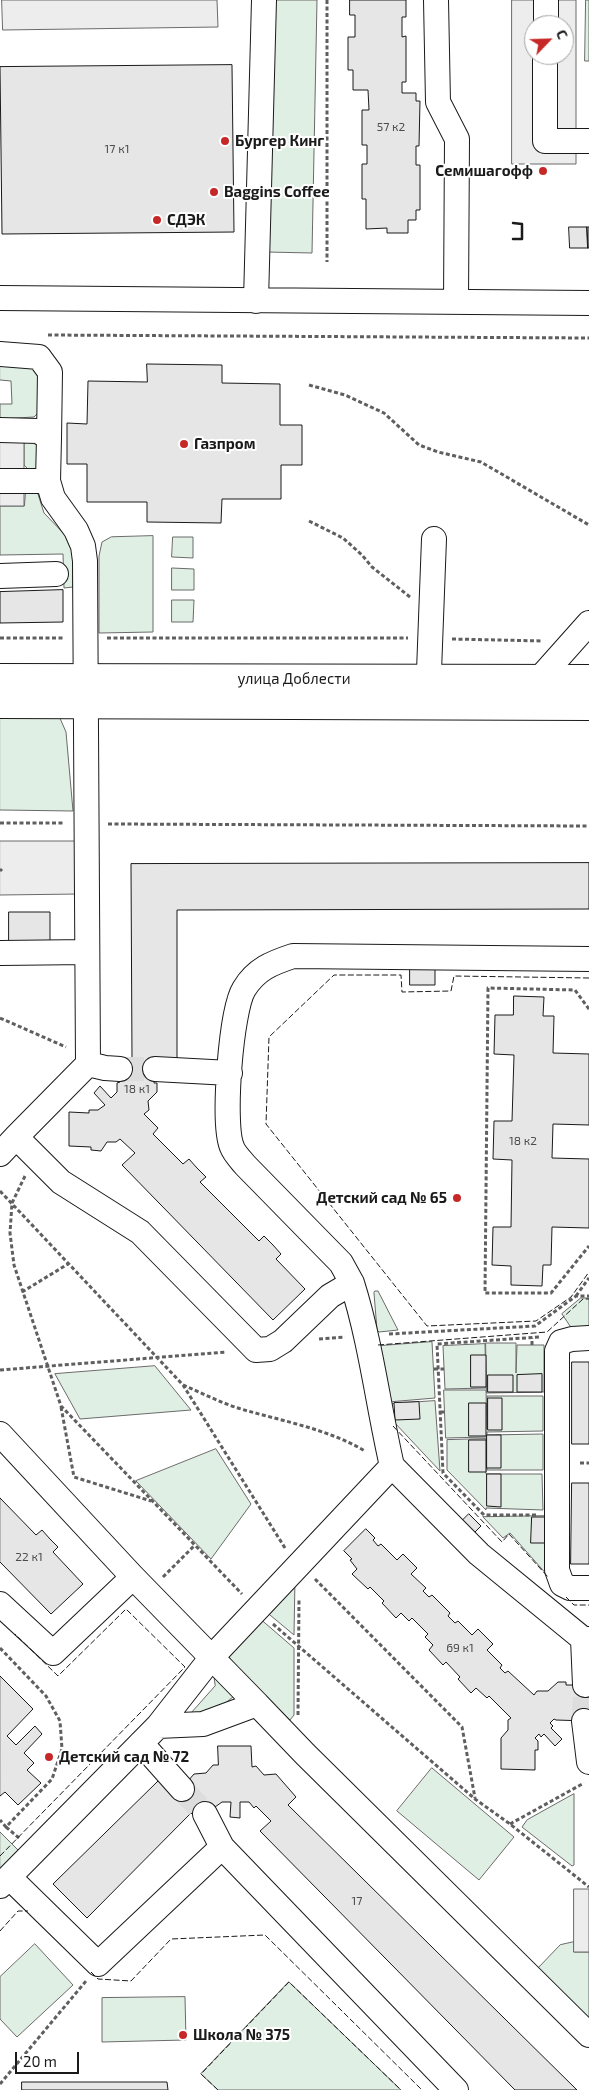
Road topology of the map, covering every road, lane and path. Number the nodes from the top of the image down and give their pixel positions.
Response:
1 (264, 0) edge
2 (327, 0) edge
3 (436, 0) edge
4 (546, 0) edge
5 (546, 15) edge
6 (545, 65) edge
7 (589, 141) edge
8 (327, 262) dead end
9 (0, 298) edge
10 (256, 301) junction
11 (456, 302) junction
12 (589, 303) edge
13 (39, 335) dead end
14 (589, 338) edge
15 (0, 354) edge
16 (309, 386) dead end
17 (0, 430) edge
18 (49, 438) junction
19 (0, 481) edge
20 (48, 481) junction
21 (309, 521) dead end
22 (589, 525) edge
23 (434, 539) dead end
24 (56, 574) dead end
25 (0, 576) edge
26 (431, 608) junction
27 (589, 623) edge
28 (0, 638) edge
29 (84, 638) junction
30 (430, 638) junction
31 (572, 642) junction
32 (0, 678) edge
33 (540, 678) junction
34 (589, 679) edge
35 (428, 691) junction
36 (85, 692) junction
37 (0, 704) edge
38 (589, 706) edge
39 (0, 823) edge
40 (87, 824) junction
41 (589, 826) edge
42 (88, 952) junction
43 (0, 953) edge
44 (589, 960) edge
45 (589, 1009) edge
46 (0, 1018) edge
47 (88, 1061) junction
48 (120, 1068) tunnel mouth
49 (155, 1069) tunnel mouth
50 (230, 1073) junction
51 (16, 1137) junction
52 (0, 1154) edge
53 (34, 1155) junction
54 (0, 1190) edge
55 (12, 1203) junction
56 (589, 1246) edge
57 (68, 1264) junction
58 (589, 1278) edge
59 (352, 1283) junction
60 (22, 1292) junction
61 (576, 1296) junction
62 (589, 1296) edge
63 (367, 1336) junction
64 (541, 1337) dead end
65 (532, 1338) junction
66 (589, 1338) edge
67 (283, 1341) junction
68 (532, 1345) dead end
69 (232, 1352) dead end
70 (156, 1358) junction
71 (49, 1367) junction
72 (436, 1369) junction
73 (444, 1369) dead end
74 (0, 1370) edge
75 (183, 1385) junction
76 (61, 1406) junction
77 (440, 1412) junction
78 (445, 1412) dead end
79 (0, 1434) edge
80 (442, 1453) junction
81 (447, 1453) dead end
82 (370, 1454) dead end
83 (392, 1466) junction
84 (152, 1501) junction
85 (557, 1515) junction
86 (194, 1546) junction
87 (285, 1549) dead end
88 (311, 1575) dead end
89 (133, 1577) junction
90 (160, 1580) dead end
91 (589, 1588) edge
92 (246, 1598) dead end
93 (298, 1598) dead end
94 (0, 1604) edge
95 (269, 1620) dead end
96 (586, 1639) edge
97 (299, 1646) junction
98 (0, 1648) edge
99 (212, 1657) junction
100 (585, 1686) dead end
101 (257, 1704) junction
102 (298, 1718) dead end
103 (584, 1721) dead end
104 (158, 1726) junction
105 (141, 1743) junction
106 (589, 1762) edge
107 (577, 1787) dead end
108 (182, 1789) tunnel mouth
109 (475, 1799) junction
110 (205, 1814) tunnel mouth
111 (0, 1820) edge
112 (510, 1824) junction
113 (6, 1827) junction
114 (18, 1838) dead end
115 (222, 1847) junction
116 (4, 1882) edge
117 (589, 1887) edge
118 (98, 1964) junction
119 (589, 2035) edge
120 (0, 2084) edge
121 (456, 2090) edge

1 - 10 street
2 - 8 path
3 - 11 street
4 - 5 street
6 - 7 street
9 - 10 street
10 - 11 street
11 - 12 street
13 - 14 path
15 - 18 street
16 - 22 path
17 - 18 street
18 - 20 street
19 - 20 street
20 - 29 street
21 - 26 path
23 - 26 street
24 - 25 street
26 - 30 street
27 - 31 street
28 - 29 path
29 - 30 path
29 - 36 street
30 - 31 path
30 - 35 street
31 - 33 street
32 - 36 main road, улица Доблести
33 - 34 main road, улица Доблести
33 - 35 main road, улица Доблести
35 - 36 main road, улица Доблести
35 - 38 main road, улица Доблести
36 - 37 main road, улица Доблести
36 - 40 street
39 - 40 path
40 - 41 path
40 - 42 street
42 - 43 street
42 - 47 street
44 - 50 street
45 - 56 path
46 - 47 path
47 - 48 street
47 - 51 street
49 - 50 street
50 - 59 street
51 - 52 street
51 - 53 street
53 - 55 path
53 - 67 street
54 - 55 path
55 - 57 path
55 - 60 path
57 - 60 path
57 - 70 path
58 - 61 path
59 - 63 street
59 - 67 street
60 - 71 path
61 - 62 path
61 - 63 path
63 - 67 path
63 - 83 street
64 - 65 path
65 - 68 path
65 - 72 path
66 - 85 street
69 - 70 path
70 - 71 path
70 - 75 path
71 - 74 path
71 - 76 path
72 - 73 path
72 - 77 path
75 - 82 path
75 - 87 path
76 - 84 path
76 - 84 path
77 - 78 path
77 - 80 path
79 - 89 street
80 - 81 path
80 - 85 path
83 - 96 street
83 - 99 street
84 - 86 path
85 - 91 street
86 - 90 path
86 - 92 path
88 - 109 path
89 - 94 street
89 - 99 street
93 - 97 path
95 - 97 path
96 - 100 street
97 - 102 path
97 - 109 path
98 - 113 path
99 - 101 street
99 - 104 street
101 - 104 street
101 - 119 street
103 - 106 street
104 - 105 street
105 - 108 street
105 - 116 street
107 - 112 path
109 - 112 path
110 - 115 street
111 - 113 path
112 - 117 path
113 - 114 path
115 - 118 street
115 - 121 street
116 - 118 street
118 - 120 path

